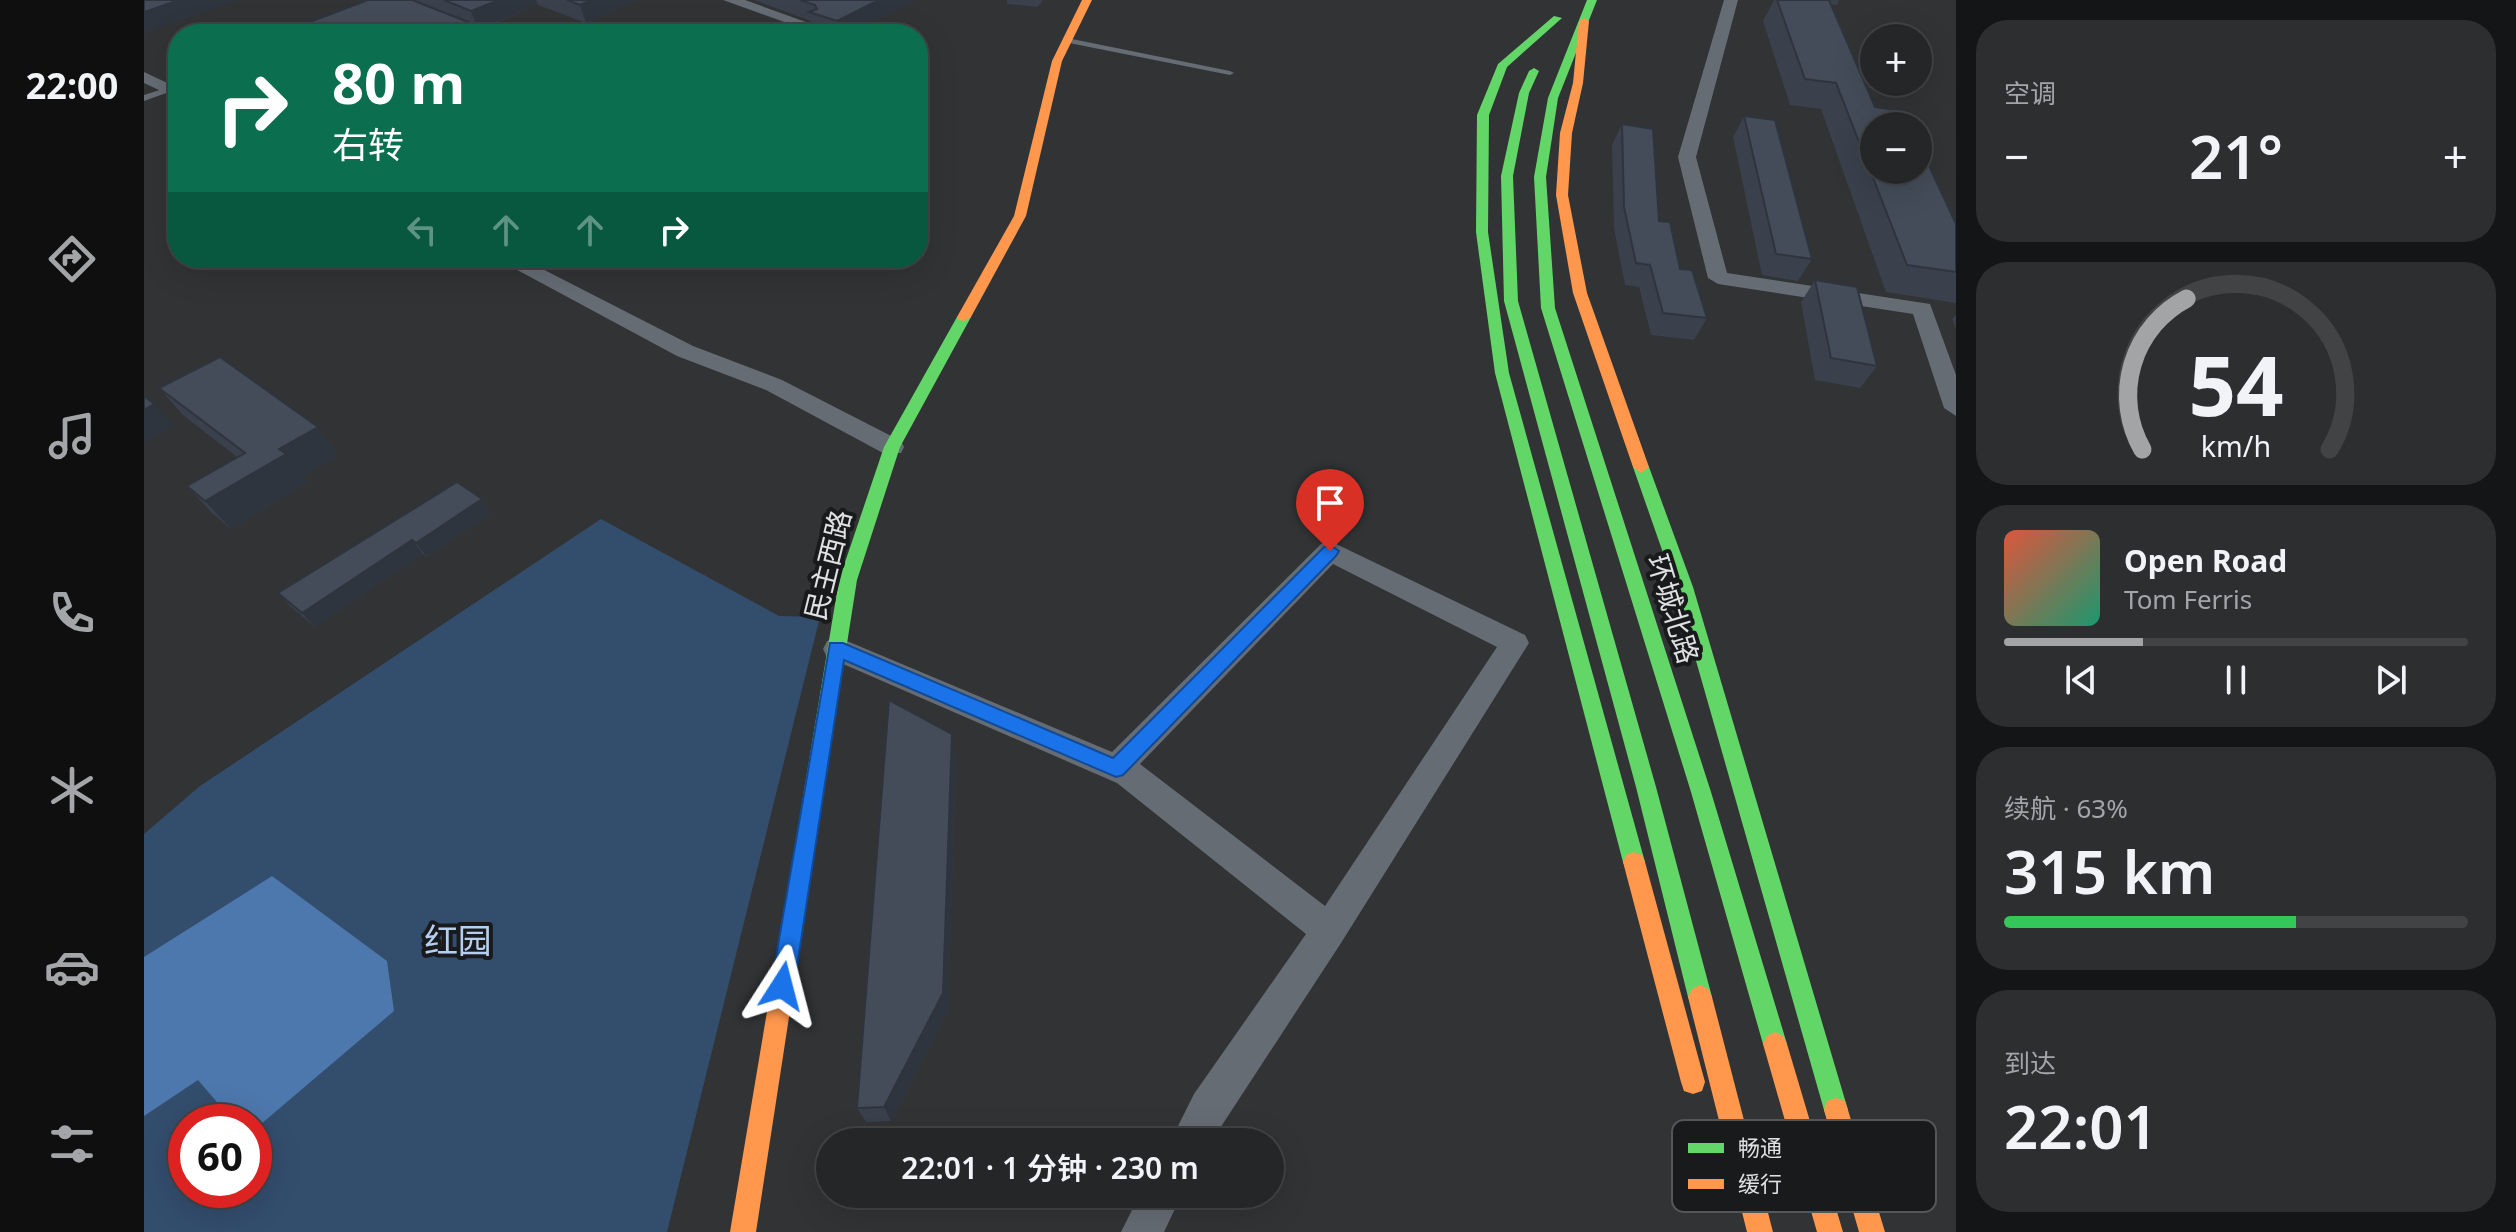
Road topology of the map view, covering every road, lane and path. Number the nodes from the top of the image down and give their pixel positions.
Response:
1 (730, 0) edge
2 (1087, 0) edge
3 (1592, 0) edge
4 (1731, 0) edge
5 (1562, 6) edge
6 (1584, 21) junction
7 (803, 24) edge
8 (1067, 40) junction
9 (1230, 73) dead end
10 (144, 77) edge
11 (168, 89) edge
12 (168, 93) edge
13 (144, 98) edge
14 (524, 268) edge
15 (1956, 408) edge
16 (892, 447) junction
17 (837, 649) junction
18 (1116, 768) junction
19 (1329, 931) junction
20 (1699, 1108) dead end
21 (1731, 1120) edge
22 (1797, 1120) edge
23 (1839, 1120) edge
24 (1197, 1128) edge
25 (1155, 1208) edge
26 (1755, 1212) edge
27 (1824, 1212) edge
28 (1866, 1212) edge
29 (743, 1232) edge
30 (1142, 1232) edge
31 (1760, 1232) edge
32 (1830, 1232) edge
33 (1872, 1232) edge

1 - 7 street
2 - 8 main road, 民主西路
3 - 6 main road, 环城北路
4 - 15 street
5 - 20 main road
5 - 21 main road
6 - 22 main road, 环城北路
6 - 23 main road
8 - 9 lane
8 - 16 main road, 民主西路
10 - 11 street
12 - 13 lane
14 - 16 street
16 - 17 main road, 民主西路
17 - 18 street
17 - 29 main road, 民主西路
18 - 19 street
18 - 19 street
19 - 24 street
25 - 30 street
26 - 31 main road
27 - 32 main road, 环城北路
28 - 33 main road

